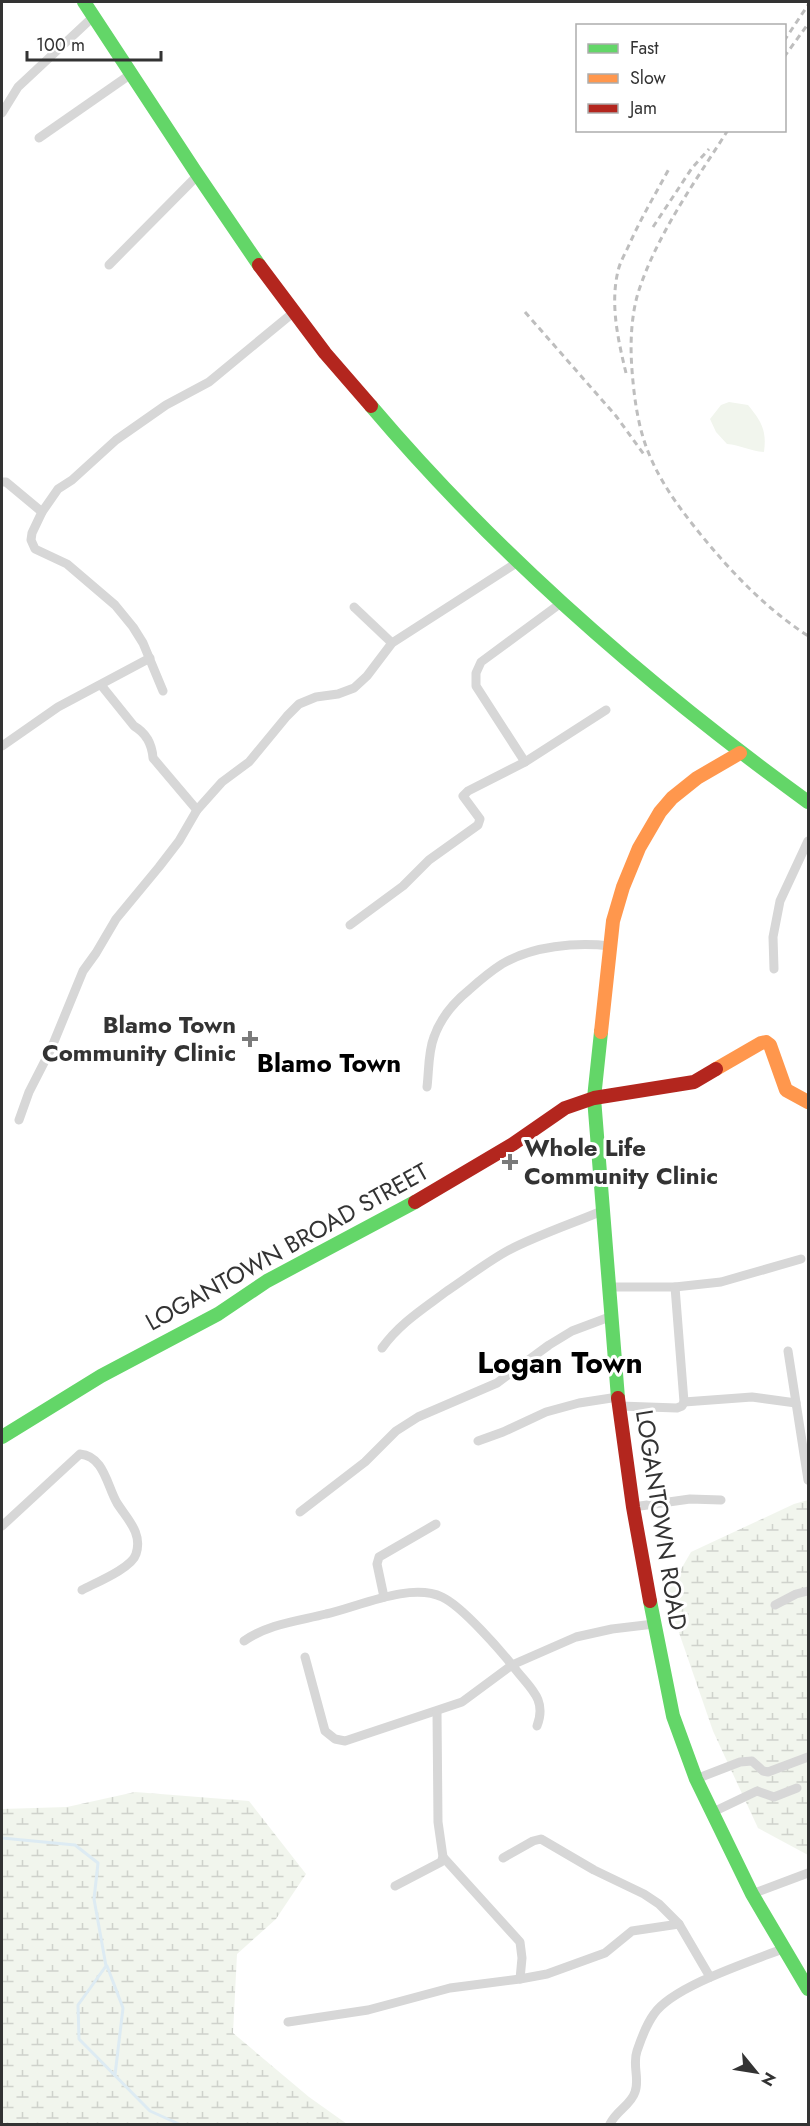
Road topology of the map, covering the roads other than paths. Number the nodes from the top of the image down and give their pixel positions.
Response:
1 (84, 2) edge
2 (94, 16) junction
3 (131, 74) junction
4 (2, 113) edge
5 (39, 138) dead end
6 (198, 175) junction
7 (109, 265) dead end
8 (294, 312) junction
9 (2, 483) edge
10 (42, 512) junction
11 (518, 561) junction
12 (561, 603) junction
13 (354, 607) dead end
14 (392, 643) junction
15 (150, 658) junction
16 (101, 685) junction
17 (163, 691) dead end
18 (606, 710) dead end
19 (2, 746) edge
20 (740, 753) junction
21 (525, 762) junction
22 (808, 802) edge
23 (197, 810) junction
24 (808, 841) edge
25 (350, 925) dead end
26 (610, 946) junction
27 (774, 969) dead end
28 (426, 1087) dead end
29 (594, 1098) junction
30 (808, 1102) edge
31 (19, 1120) dead end
32 (602, 1211) junction
33 (801, 1259) dead end
34 (609, 1287) junction
35 (675, 1287) junction
36 (612, 1316) junction
37 (381, 1348) dead end
38 (788, 1351) dead end
39 (619, 1402) junction
40 (684, 1402) junction
41 (796, 1403) junction
42 (2, 1437) edge
43 (478, 1441) dead end
44 (808, 1480) edge
45 (720, 1500) dead end
46 (633, 1507) junction
47 (300, 1512) dead end
48 (436, 1524) dead end
49 (2, 1526) edge
50 (82, 1590) dead end
51 (808, 1591) edge
52 (384, 1597) junction
53 (775, 1605) dead end
54 (654, 1624) junction
55 (244, 1641) dead end
56 (304, 1657) dead end
57 (512, 1665) junction
58 (436, 1712) junction
59 (537, 1726) dead end
60 (808, 1757) edge
61 (696, 1779) junction
62 (797, 1788) dead end
63 (711, 1814) junction
64 (443, 1857) junction
65 (503, 1858) dead end
66 (808, 1873) edge
67 (395, 1886) dead end
68 (752, 1894) junction
69 (679, 1924) junction
70 (785, 1948) junction
71 (710, 1977) junction
72 (520, 1979) junction
73 (808, 1989) edge
74 (288, 2022) dead end
75 (610, 2124) edge

1 - 2 main road
2 - 3 main road
2 - 4 street
3 - 5 street
3 - 6 main road
6 - 7 street
6 - 8 main road
8 - 10 street
8 - 11 main road
9 - 10 street
10 - 15 street
11 - 12 main road
11 - 14 street
12 - 20 main road
12 - 21 street
13 - 14 street
14 - 23 street
15 - 16 street
15 - 17 street
16 - 19 street
16 - 23 street
18 - 21 street
20 - 22 main road
20 - 26 main road, LOGANTOWN ROAD
21 - 25 street
23 - 31 street
24 - 27 street
26 - 28 street
26 - 29 main road, LOGANTOWN ROAD
29 - 30 main road, LOGANTOWN BROAD STREET
29 - 32 main road, LOGANTOWN ROAD
29 - 42 main road, LOGANTOWN BROAD STREET
32 - 34 main road, LOGANTOWN ROAD
32 - 37 street
33 - 35 street
34 - 35 street
34 - 36 main road, LOGANTOWN ROAD
35 - 40 street
36 - 39 main road, LOGANTOWN ROAD
36 - 47 street
38 - 41 street
39 - 40 street
39 - 43 street
39 - 46 main road, LOGANTOWN ROAD
40 - 41 street
41 - 44 street
45 - 46 street
46 - 54 main road, LOGANTOWN ROAD
48 - 52 street
49 - 50 street
51 - 53 street
52 - 55 street
52 - 57 street
54 - 57 street
54 - 61 main road, LOGANTOWN ROAD
56 - 58 street
57 - 58 street
57 - 59 street
58 - 64 street
60 - 61 street
61 - 63 main road, LOGANTOWN ROAD
62 - 63 street
63 - 68 main road, LOGANTOWN ROAD
64 - 67 street
64 - 72 street
65 - 69 street
66 - 68 street
68 - 70 main road, LOGANTOWN ROAD
69 - 71 street
69 - 72 street
70 - 71 street
70 - 73 main road, LOGANTOWN ROAD
71 - 75 street
72 - 74 street

